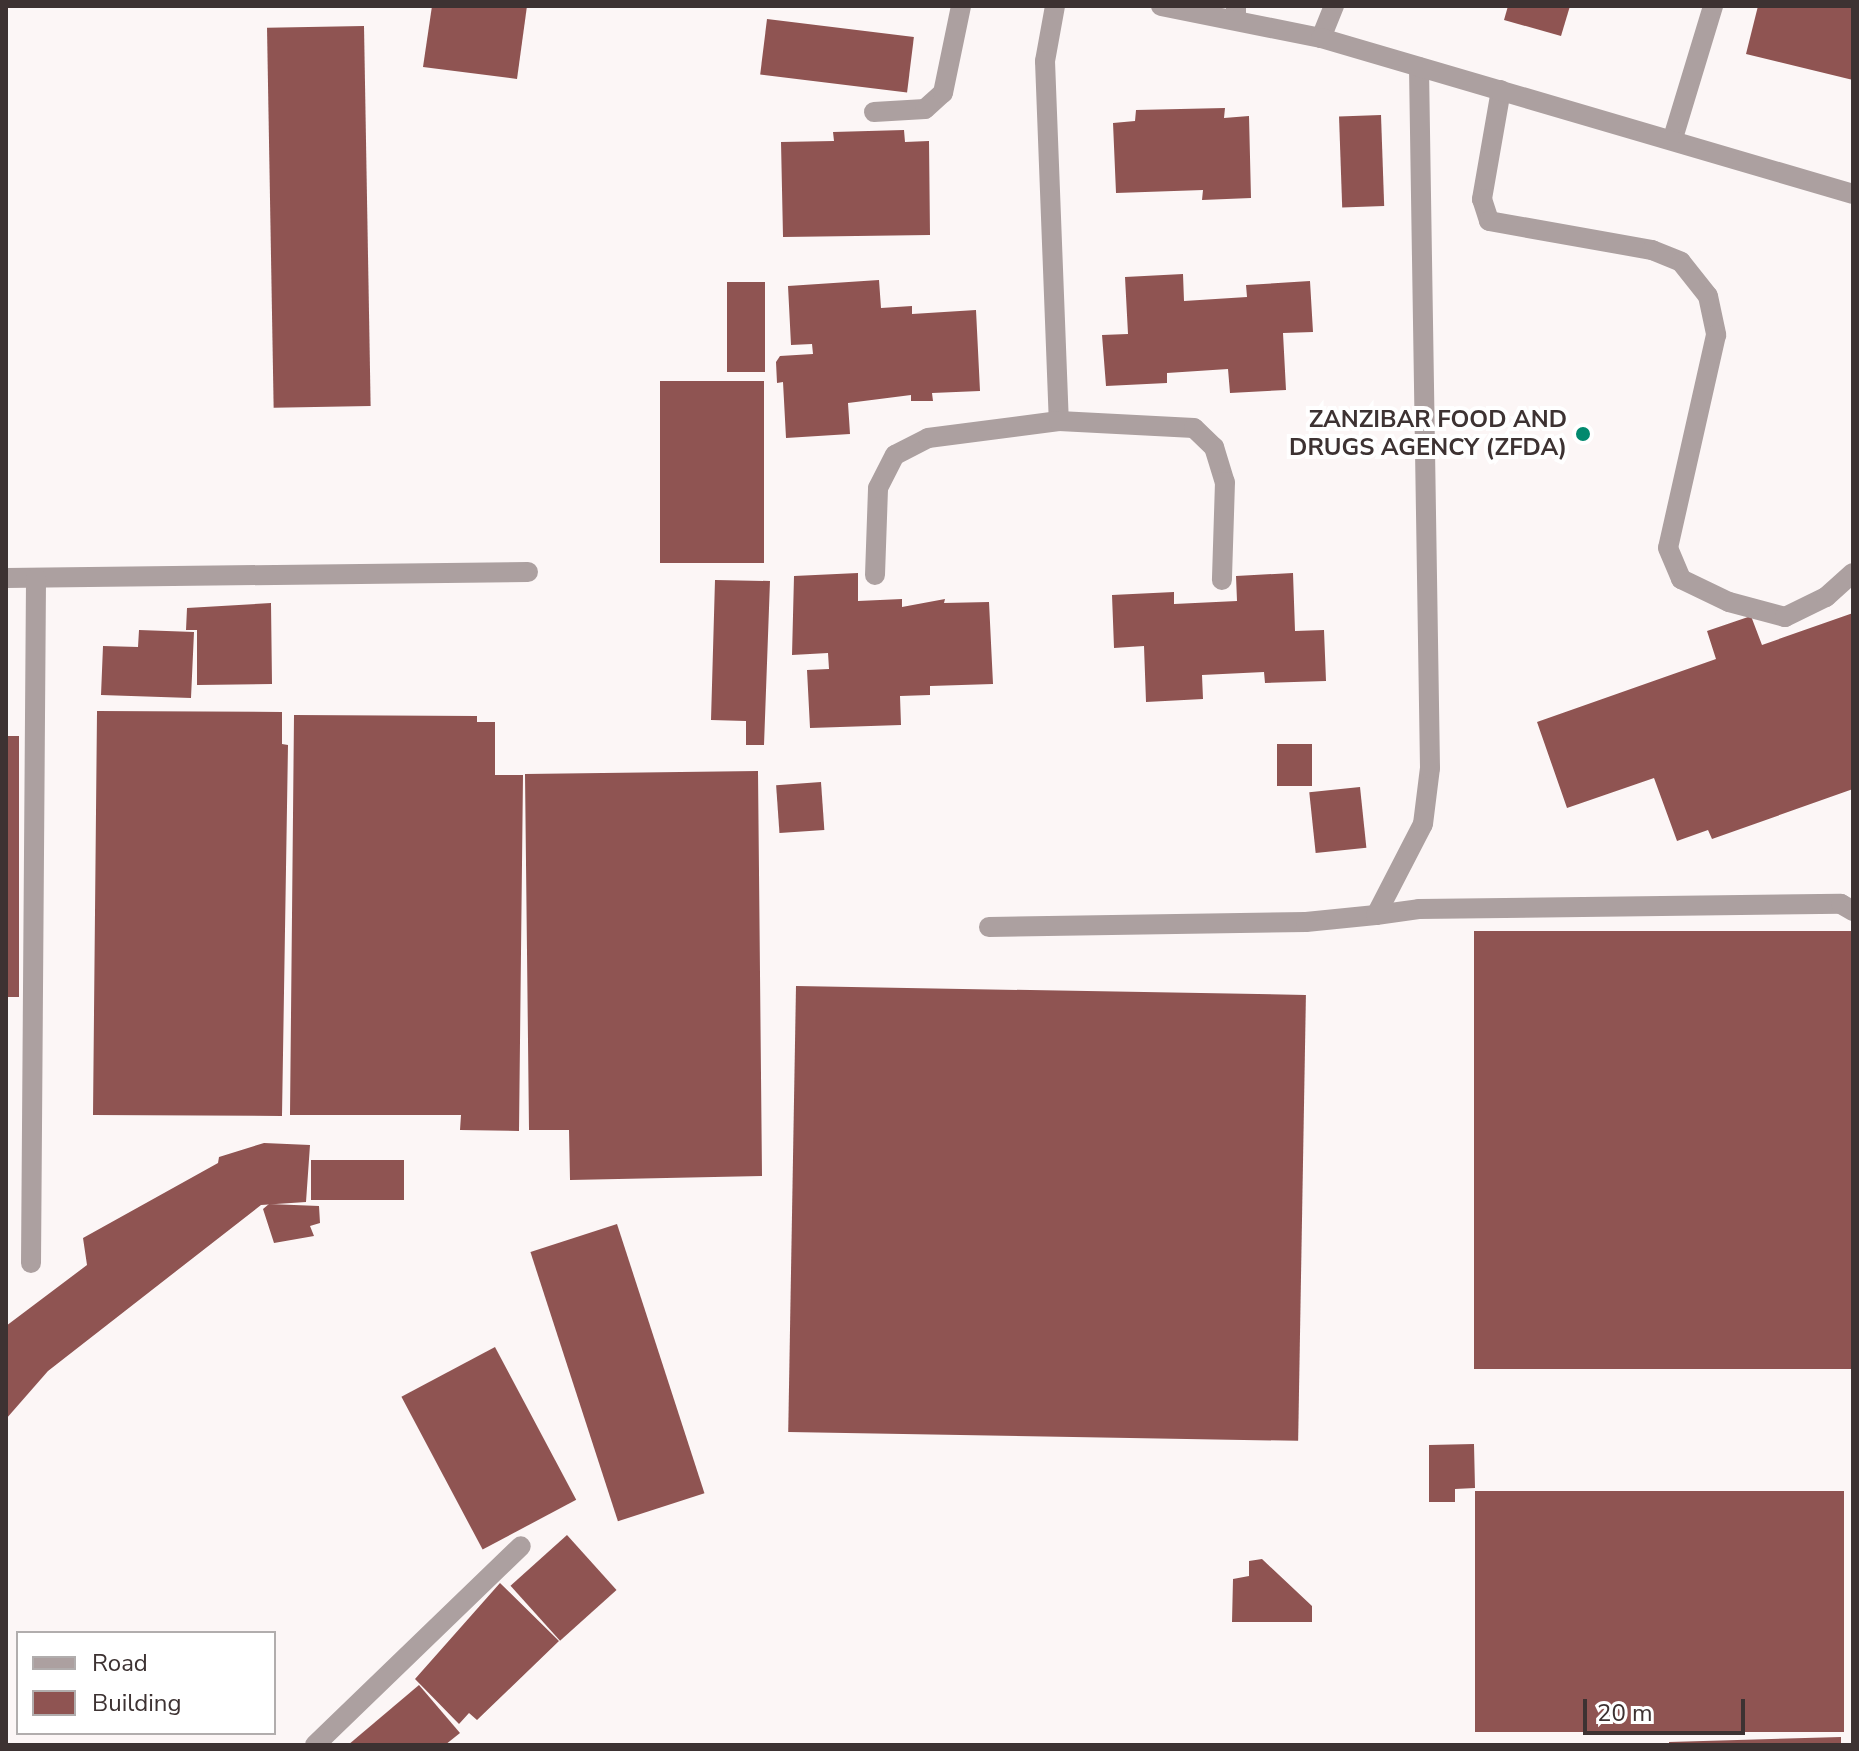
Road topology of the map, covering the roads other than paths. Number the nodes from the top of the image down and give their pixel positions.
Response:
1 (961, 6) edge
2 (1055, 6) edge
3 (1161, 6) edge
4 (1334, 6) edge
5 (1713, 6) edge
6 (1236, 12) edge
7 (1321, 38) junction
8 (1419, 67) junction
9 (1501, 90) junction
10 (874, 112) dead end
11 (1673, 138) junction
12 (1853, 194) edge
13 (1059, 421) junction
14 (528, 572) dead end
15 (1853, 573) edge
16 (875, 575) dead end
17 (6, 578) edge
18 (36, 578) junction
19 (1222, 580) dead end
20 (1853, 911) edge
21 (1376, 915) junction
22 (989, 927) dead end
23 (31, 1263) dead end
24 (521, 1546) dead end
25 (315, 1745) edge

1 - 10 street
2 - 13 street
3 - 6 street
4 - 7 street
5 - 11 street
6 - 7 street
7 - 8 street
8 - 9 street
8 - 21 street
9 - 11 street
9 - 15 street
11 - 12 street
13 - 16 street
13 - 19 street
14 - 18 street
17 - 18 street
18 - 23 street
20 - 21 street
21 - 22 street
24 - 25 street

